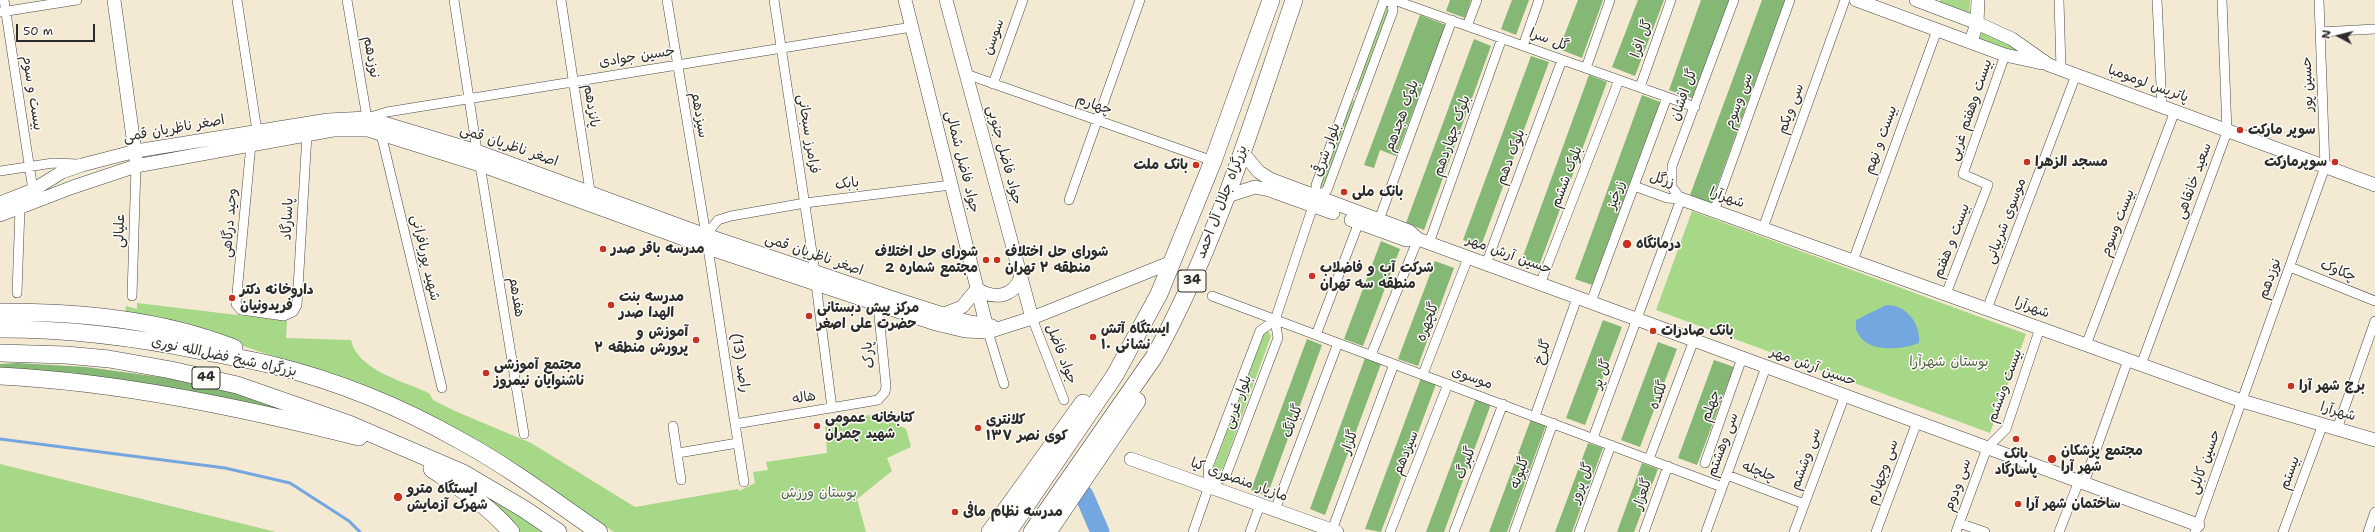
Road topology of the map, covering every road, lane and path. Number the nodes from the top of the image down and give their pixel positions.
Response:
1 (4, 0) edge
2 (77, 0) edge
3 (114, 0) edge
4 (237, 0) edge
5 (347, 0) edge
6 (454, 0) edge
7 (561, 0) edge
8 (667, 0) edge
9 (774, 0) edge
10 (905, 0) edge
11 (946, 0) edge
12 (1023, 0) edge
13 (1140, 0) edge
14 (1271, 0) edge
15 (1294, 0) edge
16 (1384, 0) edge
17 (1388, 0) edge
18 (1394, 0) edge
19 (1476, 0) edge
20 (1539, 0) edge
21 (1610, 0) edge
22 (1671, 0) edge
23 (1734, 0) edge
24 (1790, 0) edge
25 (1845, 0) edge
26 (1856, 0) edge
27 (1916, 0) edge
28 (1978, 0) edge
29 (2059, 0) edge
30 (2157, 0) edge
31 (2222, 0) edge
32 (2319, 0) edge
33 (1417, 4) edge
34 (3, 11) edge
35 (1452, 20) junction
36 (1977, 23) junction
37 (1467, 26) junction
38 (912, 27) junction
39 (2375, 29) edge
40 (1937, 30) junction
41 (2320, 32) junction
42 (1502, 38) junction
43 (1971, 42) junction
44 (1523, 46) junction
45 (781, 48) junction
46 (2005, 55) junction
47 (1562, 60) junction
48 (676, 65) junction
49 (2055, 67) junction
50 (1586, 68) junction
51 (966, 74) junction
52 (2076, 75) junction
53 (1619, 80) junction
54 (573, 82) junction
55 (993, 84) junction
56 (1640, 87) junction
57 (1666, 97) junction
58 (469, 99) junction
59 (1695, 107) junction
60 (2162, 107) junction
61 (2175, 111) junction
62 (367, 118) junction
63 (1097, 121) junction
64 (306, 129) junction
65 (2227, 132) junction
66 (381, 134) junction
67 (253, 136) junction
68 (136, 151) junction
69 (476, 151) junction
70 (1242, 152) junction
71 (1213, 161) junction
72 (82, 165) junction
73 (480, 165) junction
74 (29, 166) junction
75 (136, 166) junction
76 (2325, 167) junction
77 (0, 171) edge
78 (951, 185) junction
79 (1988, 185) joint
80 (2375, 185) edge
81 (1634, 186) junction
82 (33, 190) junction
83 (590, 198) junction
84 (1224, 198) junction
85 (1681, 199) junction
86 (1069, 200) dead end
87 (1314, 202) junction
88 (0, 203) edge
89 (805, 203) junction
90 (20, 208) junction
91 (1714, 211) junction
92 (0, 215) edge
93 (1379, 220) junction
94 (1359, 222) junction
95 (1763, 228) junction
96 (706, 235) junction
97 (1423, 241) junction
98 (708, 248) junction
99 (1468, 258) junction
100 (1853, 261) junction
101 (1172, 262) junction
102 (1486, 264) junction
103 (2290, 267) junction
104 (1021, 277) junction
105 (816, 278) junction
106 (1540, 284) junction
107 (977, 289) junction
108 (17, 293) dead end
109 (1946, 294) junction
110 (132, 296) dead end
111 (1212, 296) dead end
112 (1578, 298) junction
113 (2375, 301) edge
114 (1591, 302) junction
115 (236, 304) joint
116 (878, 305) junction
117 (1987, 309) junction
118 (0, 312) edge
119 (944, 314) junction
120 (1032, 318) junction
121 (1637, 319) junction
122 (1275, 320) junction
123 (2375, 321) edge
124 (991, 328) junction
125 (2040, 328) junction
126 (0, 329) edge
127 (1316, 335) junction
128 (1136, 338) junction
129 (2372, 339) edge
130 (1694, 340) junction
131 (1338, 343) junction
132 (2086, 345) junction
133 (0, 353) edge
134 (1371, 355) junction
135 (1154, 357) junction
136 (1742, 358) junction
137 (2128, 360) junction
138 (1394, 364) junction
139 (2141, 364) junction
140 (272, 365) junction
141 (1766, 367) junction
142 (1423, 374) junction
143 (0, 376) edge
144 (1004, 384) dead end
145 (1448, 384) junction
146 (442, 388) dead end
147 (1845, 396) junction
148 (878, 400) joint
149 (1064, 400) dead end
150 (2242, 401) junction
151 (1503, 404) junction
152 (832, 408) junction
153 (1535, 416) junction
154 (1917, 422) junction
155 (1553, 423) junction
156 (735, 424) junction
157 (2323, 424) junction
158 (673, 426) dead end
159 (2337, 429) junction
160 (524, 434) dead end
161 (1593, 438) junction
162 (2375, 440) edge
163 (738, 443) junction
164 (1611, 444) junction
165 (401, 448) junction
166 (1987, 448) junction
167 (678, 453) junction
168 (1131, 458) dead end
169 (1650, 459) junction
170 (1705, 462) dead end
171 (1668, 466) junction
172 (1727, 475) junction
173 (681, 480) dead end
174 (744, 482) dead end
175 (2081, 482) junction
176 (1209, 486) junction
177 (1722, 487) junction
178 (1260, 504) junction
179 (1804, 504) junction
180 (1275, 510) junction
181 (2375, 512) edge
182 (1959, 523) junction
183 (2196, 528) edge
184 (1317, 529) edge
185 (1334, 531) edge
186 (510, 532) edge
187 (558, 532) edge
188 (599, 532) edge
189 (990, 532) edge
190 (1008, 532) edge
191 (1032, 532) edge
192 (1048, 532) edge
193 (1193, 532) edge
194 (1250, 532) edge
195 (1390, 532) edge
196 (1454, 532) edge
197 (1514, 532) edge
198 (1579, 532) edge
199 (1644, 532) edge
200 (1706, 532) edge
201 (1794, 532) edge
202 (1876, 532) edge
203 (1956, 532) edge
204 (1985, 532) edge
205 (2059, 532) edge
206 (2284, 532) edge
207 (2368, 532) edge

1 - 34 street, بیست و سوم
2 - 34 street
3 - 68 street
4 - 67 street, وحید درگاهی
5 - 62 street, نوزدهم
6 - 58 street
7 - 54 street, پانزدهم
8 - 48 street, سیزدهم
9 - 45 street, فرامرز سبحانی
10 - 38 street, جواد فاضل شمالی
11 - 51 street, جواد فاضل جنوبی
12 - 55 street, سوسن
13 - 63 street
14 - 71 highway, بزرگراه جلال آل احمد / 34
15 - 70 highway, بزرگراه جلال آل احمد / 34
16 - 87 street, بلوار شرقی
17 - 87 street, بلوار شرقی
18 - 33 street, گل سرا
19 - 37 street
20 - 44 street
21 - 50 street
22 - 56 street, گل افرا
23 - 59 street, گل افشان
24 - 91 street, سی وسوم
25 - 95 street, سی ویکم
26 - 40 street
27 - 36 street, پاتریس لومومبا
28 - 36 street
29 - 49 street
30 - 60 street
31 - 65 street, سعید خانقاهی
32 - 41 street, حسین پور
33 - 35 street, گل سرا
34 - 74 street, بیست و سوم
35 - 37 street, گل سرا
35 - 93 street, بلوک هجدهم
36 - 43 street
36 - 49 street, پاتریس لومومبا
37 - 42 street, گل سرا
38 - 45 street, حسین جوادی
38 - 78 street, جواد فاضل شمالی
39 - 41 street
40 - 43 street
40 - 100 street, بیست و نهم
41 - 76 street, حسین پور
42 - 44 street, گل سرا
42 - 97 street, بلوک چهاردهم
43 - 46 street
44 - 47 street, گل سرا
45 - 48 street, حسین جوادی
45 - 89 street, فرامرز سبحانی
46 - 49 street
46 - 79 street, بیست وهفتم غربی
47 - 50 street, گل سرا
47 - 102 street, بلوک دهم
48 - 54 street, حسین جوادی
48 - 96 street, سیزدهم
49 - 52 street, پاتریس لومومبا
50 - 53 street, گل سرا
51 - 55 street, چهارم
51 - 104 street, جواد فاضل جنوبی
52 - 60 street, پاتریس لومومبا
52 - 117 street, موسوی شربیانی
53 - 56 street, گل سرا
53 - 106 street, بلوک ششم
54 - 58 street, حسین جوادی
54 - 83 street, پانزدهم
55 - 63 street, چهارم
56 - 57 street, گل سرا
57 - 59 street, گل سرا
57 - 81 street, زرخیز
58 - 62 street, حسین جوادی
58 - 69 street
59 - 85 street, گل افشان
60 - 61 street, پاتریس لومومبا
61 - 65 street, پاتریس لومومبا
61 - 132 street, بیست وسوم
62 - 64 street, اصغر ناظریان قمی
62 - 66 street
62 - 69 street, اصغر ناظریان قمی
63 - 71 street, چهارم
63 - 86 street
64 - 66 street, اصغر ناظریان قمی
64 - 67 street, اصغر ناظریان قمی
64 - 115 street, پاسارگاد
65 - 76 street, پاتریس لومومبا
65 - 139 street, سعید خانقاهی
66 - 73 street, اصغر ناظریان قمی
66 - 146 street, شهید پوربافرانی
67 - 68 street, اصغر ناظریان قمی
67 - 75 street, اصغر ناظریان قمی
67 - 115 street, وحید درگاهی
68 - 72 street, اصغر ناظریان قمی
68 - 75 street
69 - 73 street
69 - 83 street, اصغر ناظریان قمی
70 - 84 highway, بزرگراه جلال آل احمد / 34
70 - 87 street, حسین آرش مهر
71 - 101 highway, بزرگراه جلال آل احمد / 34
72 - 74 street
72 - 82 street, اصغر ناظریان قمی
73 - 83 street, اصغر ناظریان قمی
73 - 160 street, هفدهم
74 - 77 street
74 - 82 street, بیست و سوم
75 - 90 street, اصغر ناظریان قمی
75 - 110 street, علیالی
76 - 80 street, پاتریس لومومبا
76 - 103 street, نوزدهم
78 - 89 street, بابک
78 - 107 street, جواد فاضل شمالی
79 - 109 street, بیست و هفتم
81 - 85 street, زرگل
81 - 114 street, زرخیز
82 - 88 street, اصغر ناظریان قمی
83 - 96 street, اصغر ناظریان قمی
83 - 98 street, اصغر ناظریان قمی
84 - 87 street, حسین آرش مهر
84 - 135 highway, بزرگراه جلال آل احمد / 34
85 - 91 street, شهرآرا
85 - 121 street, گل پر
87 - 93 street, حسین آرش مهر
87 - 94 street, حسین آرش مهر
87 - 122 street, بلوار غربی
89 - 96 street, بابک
89 - 105 street, فرامرز سبحانی
90 - 92 street, اصغر ناظریان قمی
90 - 108 street
91 - 95 street, شهرآرا
93 - 97 street, حسین آرش مهر
94 - 97 street, حسین آرش مهر
94 - 127 street
95 - 100 street, شهرآرا
96 - 98 street
96 - 105 street, اصغر ناظریان قمی
97 - 99 street, حسین آرش مهر
97 - 134 street, بلوک چهاردهم
98 - 105 street, اصغر ناظریان قمی
98 - 156 street, راصد (13)
99 - 102 street, حسین آرش مهر
99 - 142 street, گلچهره
100 - 109 street, شهرآرا
101 - 120 street, اصغر ناظریان قمی
101 - 128 highway, بزرگراه جلال آل احمد / 34
102 - 106 street, حسین آرش مهر
103 - 113 street, چکاوک
103 - 150 street, نوزدهم
104 - 107 street
104 - 120 street, جواد فاضل جنوبی
105 - 116 street, اصغر ناظریان قمی
105 - 119 street, اصغر ناظریان قمی
105 - 152 street, فرامرز سبحانی
106 - 112 street, حسین آرش مهر
107 - 119 street
107 - 124 street, جواد فاضل شمالی
109 - 117 street, شهرآرا
111 - 122 street, موسوی
112 - 114 street, حسین آرش مهر
112 - 153 street, گلرخ
114 - 121 street, حسین آرش مهر
116 - 124 street, اصغر ناظریان قمی
116 - 148 street, پارک
117 - 125 street, شهرآرا
118 - 140 highway
119 - 124 street, اصغر ناظریان قمی
120 - 124 street, اصغر ناظریان قمی
120 - 149 street, جواد فاضل
121 - 130 street, حسین آرش مهر
121 - 161 street, گل پر
122 - 127 street, موسوی
122 - 176 street, بلوار غربی
122 - 176 street, بلوار غربی
123 - 129 street
124 - 144 street
125 - 132 street, شهرآرا
125 - 166 street, بیست وششم
126 - 140 highway, بزرگراه شیخ فضل‌الله نوری / 44
127 - 131 street, موسوی
128 - 189 highway
128 - 190 highway, بزرگراه جلال آل احمد / 34
129 - 159 street
130 - 136 street, حسین آرش مهر
130 - 169 street, گلکده
131 - 134 street, موسوی
131 - 180 street, گلبانگ
132 - 137 street, شهرآرا
133 - 165 highway, بزرگراه شیخ فضل‌الله نوری / 44
134 - 138 street, موسوی
135 - 191 highway, بزرگراه جلال آل احمد / 34
135 - 192 highway
136 - 141 street, حسین آرش مهر
136 - 170 street, چهلم
137 - 139 street, شهرآرا
137 - 175 street
138 - 142 street, موسوی
138 - 185 street, گلزار
139 - 150 street, شهرآرا
140 - 188 highway, بزرگراه شیخ فضل‌الله نوری / 44
141 - 147 street, حسین آرش مهر
141 - 172 street, سی وهشتم
142 - 145 street, موسوی
143 - 165 highway
145 - 151 street, موسوی
145 - 195 street, سیزدهم
147 - 154 street, حسین آرش مهر
147 - 179 street, سی وششم
148 - 152 street, هاله
150 - 157 street, شهرآرا
150 - 183 street, حسین کابلی
151 - 153 street, موسوی
151 - 196 street, گلبرگ
152 - 156 street, هاله
153 - 155 street, موسوی
154 - 166 street, حسین آرش مهر
154 - 202 street, سی وچهارم
155 - 161 street, موسوی
155 - 197 street, گلپونه
156 - 163 street, راصد (13)
157 - 159 street, شهرآرا
157 - 206 street, بیستم
158 - 167 street
159 - 162 street, شهرآرا
161 - 164 street, موسوی
163 - 167 street
163 - 174 street, راصد (13)
164 - 169 street, موسوی
164 - 198 street, گل پرور
165 - 186 highway
165 - 187 highway, بزرگراه شیخ فضل‌الله نوری / 44
166 - 175 street, حسین آرش مهر
166 - 182 street, سی ودوم
167 - 173 street
168 - 176 street, مازیار منصوری کیا
169 - 171 street, موسوی
171 - 177 street, موسوی
171 - 199 street, گلعزار
172 - 177 street, سی وهشتم
172 - 179 street, چلچله
175 - 183 street, حسین آرش مهر
175 - 205 street
176 - 178 street, مازیار منصوری کیا
176 - 193 street, بلوار غربی
177 - 200 street, سی وهشتم
178 - 180 street, مازیار منصوری کیا
178 - 194 street
179 - 201 street, سی وششم
180 - 184 street, مازیار منصوری کیا
181 - 207 street
182 - 203 street, سی ودوم
182 - 204 street
184 - 185 street, مازیار منصوری کیا

